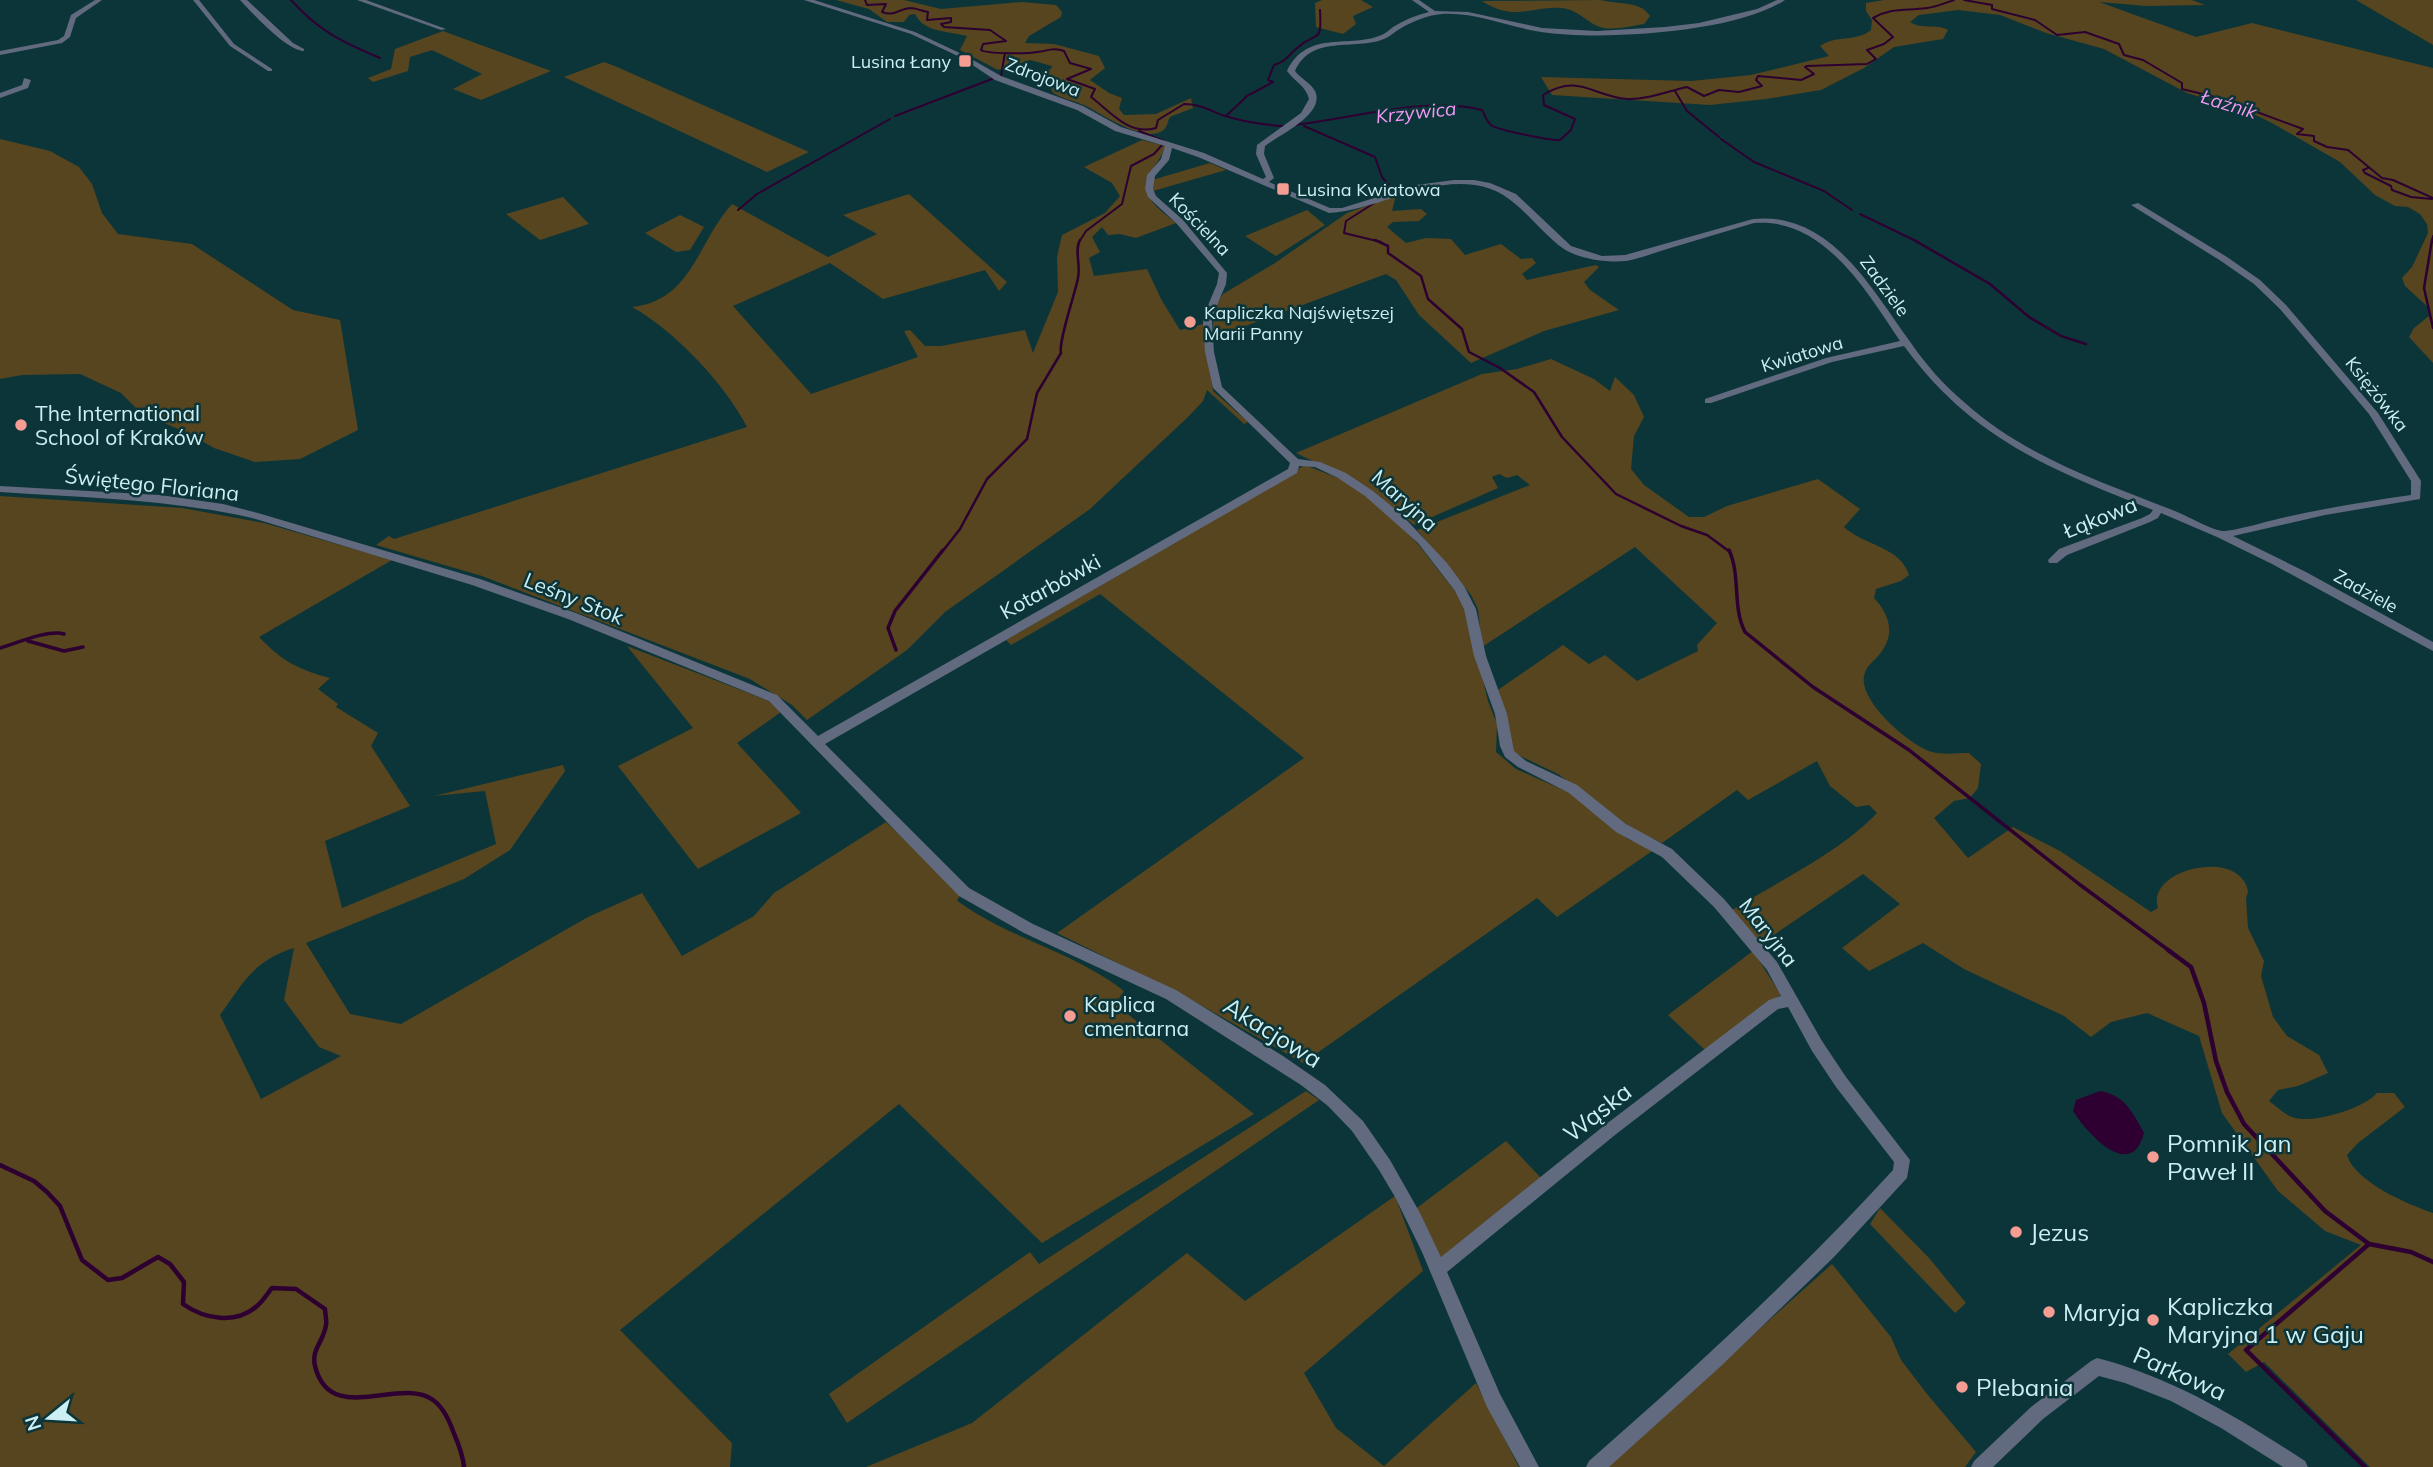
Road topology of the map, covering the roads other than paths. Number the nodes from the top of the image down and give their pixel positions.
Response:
1 (98, 0) edge
2 (196, 0) edge
3 (243, 0) edge
4 (360, 0) edge
5 (807, 0) edge
6 (1415, 0) edge
7 (1782, 0) edge
8 (87, 3) edge
9 (1434, 13) junction
10 (443, 29) dead end
11 (302, 50) dead end
12 (0, 52) edge
13 (270, 70) dead end
14 (27, 79) dead end
15 (0, 96) edge
16 (1169, 145) junction
17 (1266, 183) junction
18 (2135, 205) dead end
19 (1906, 343) junction
20 (1708, 401) dead end
21 (1295, 462) junction
22 (0, 489) edge
23 (2159, 508) junction
24 (297, 528) joint
25 (2221, 535) junction
26 (2053, 560) dead end
27 (2433, 647) edge
28 (818, 742) junction
29 (1791, 1000) junction
30 (1437, 1270) junction
31 (1530, 1467) edge
32 (1595, 1467) edge
33 (1980, 1467) edge
34 (2300, 1467) edge

1 - 8 street
2 - 13 street
3 - 11 street
4 - 10 street
5 - 16 street, Zdrojowa
6 - 9 street
7 - 9 street
8 - 12 street
9 - 17 street
14 - 15 street
16 - 17 street, Zdrojowa
16 - 21 street, Kościelna
17 - 19 street, Zadziele
18 - 25 street, Księżówka
19 - 20 street, Kwiatowa
19 - 23 street, Zadziele
21 - 28 street, Kotarbówki
21 - 29 street, Maryjna
22 - 24 street, Świętego Floriana
23 - 25 street, Zadziele
23 - 26 street, Łąkowa
24 - 28 street, Leśny Stok
25 - 27 street, Zadziele
28 - 30 street, Akacjowa
29 - 30 street, Wąska
29 - 32 street, Maryjna
30 - 31 street, Akacjowa
33 - 34 street, Parkowa

